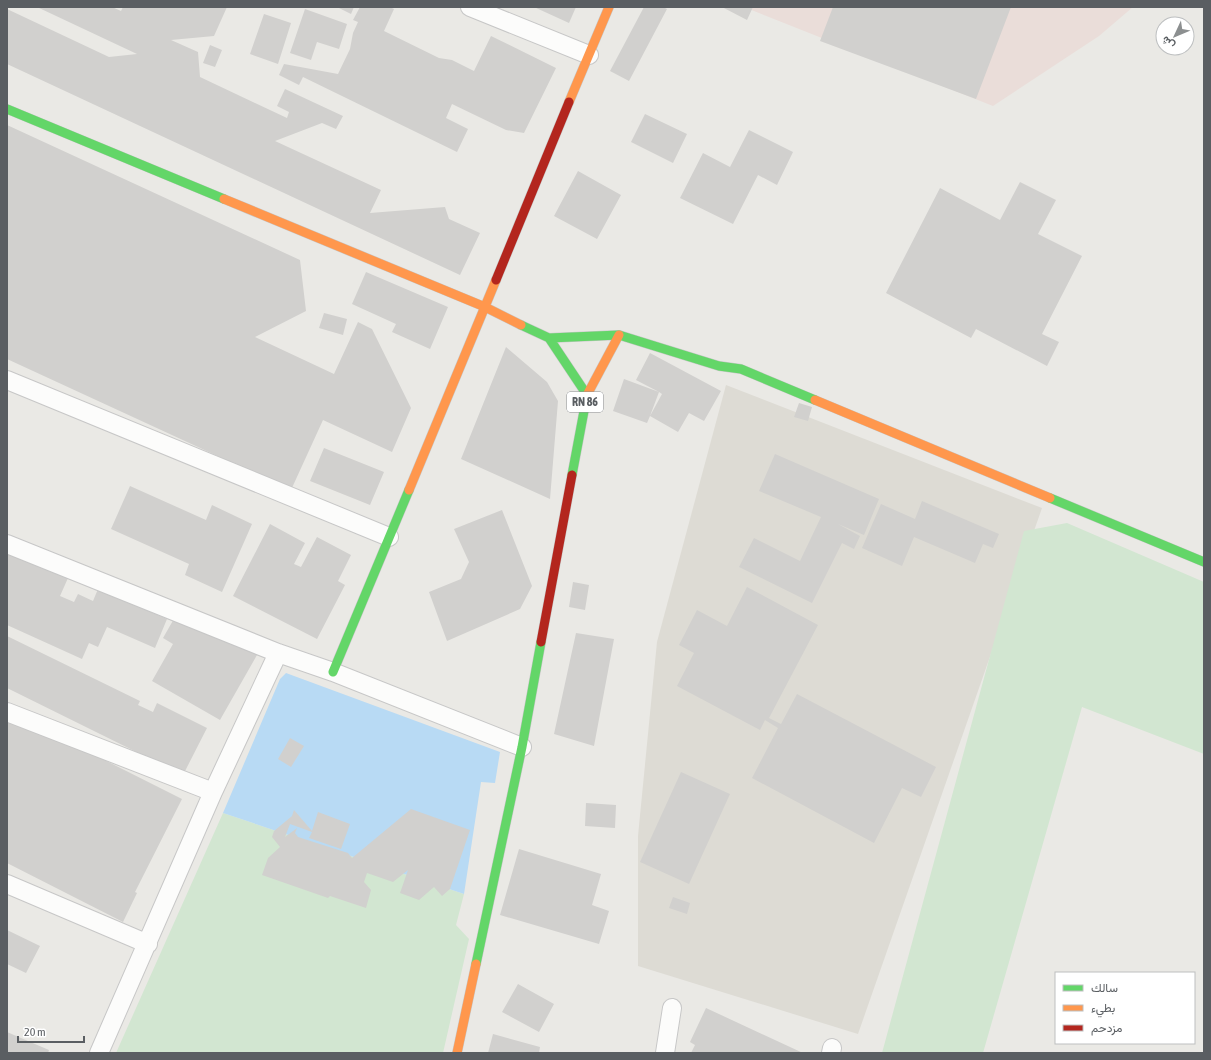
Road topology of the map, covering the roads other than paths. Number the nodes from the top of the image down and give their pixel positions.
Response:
1 (470, 7) edge
2 (609, 7) edge
3 (589, 55) junction
4 (7, 109) edge
5 (485, 307) junction
6 (619, 335) junction
7 (549, 338) junction
8 (7, 380) edge
9 (587, 395) junction
10 (389, 537) junction
11 (7, 544) edge
12 (1204, 562) edge
13 (278, 653) junction
14 (333, 672) junction
15 (7, 712) edge
16 (522, 747) junction
17 (213, 792) junction
18 (7, 884) edge
19 (148, 944) junction
20 (672, 1008) dead end
21 (100, 1053) edge
22 (457, 1053) edge
23 (665, 1053) edge

1 - 3 street
2 - 3 street
3 - 5 street
4 - 5 street
5 - 7 street
5 - 10 street
6 - 7 street
6 - 9 street
6 - 12 street
7 - 9 street, RN 86
8 - 10 street
9 - 16 street, RN 86
10 - 14 street
11 - 13 street
13 - 14 street
13 - 17 street
14 - 16 street
15 - 17 street
16 - 22 street, RN 86
17 - 19 street
18 - 19 street
19 - 21 street
20 - 23 street

